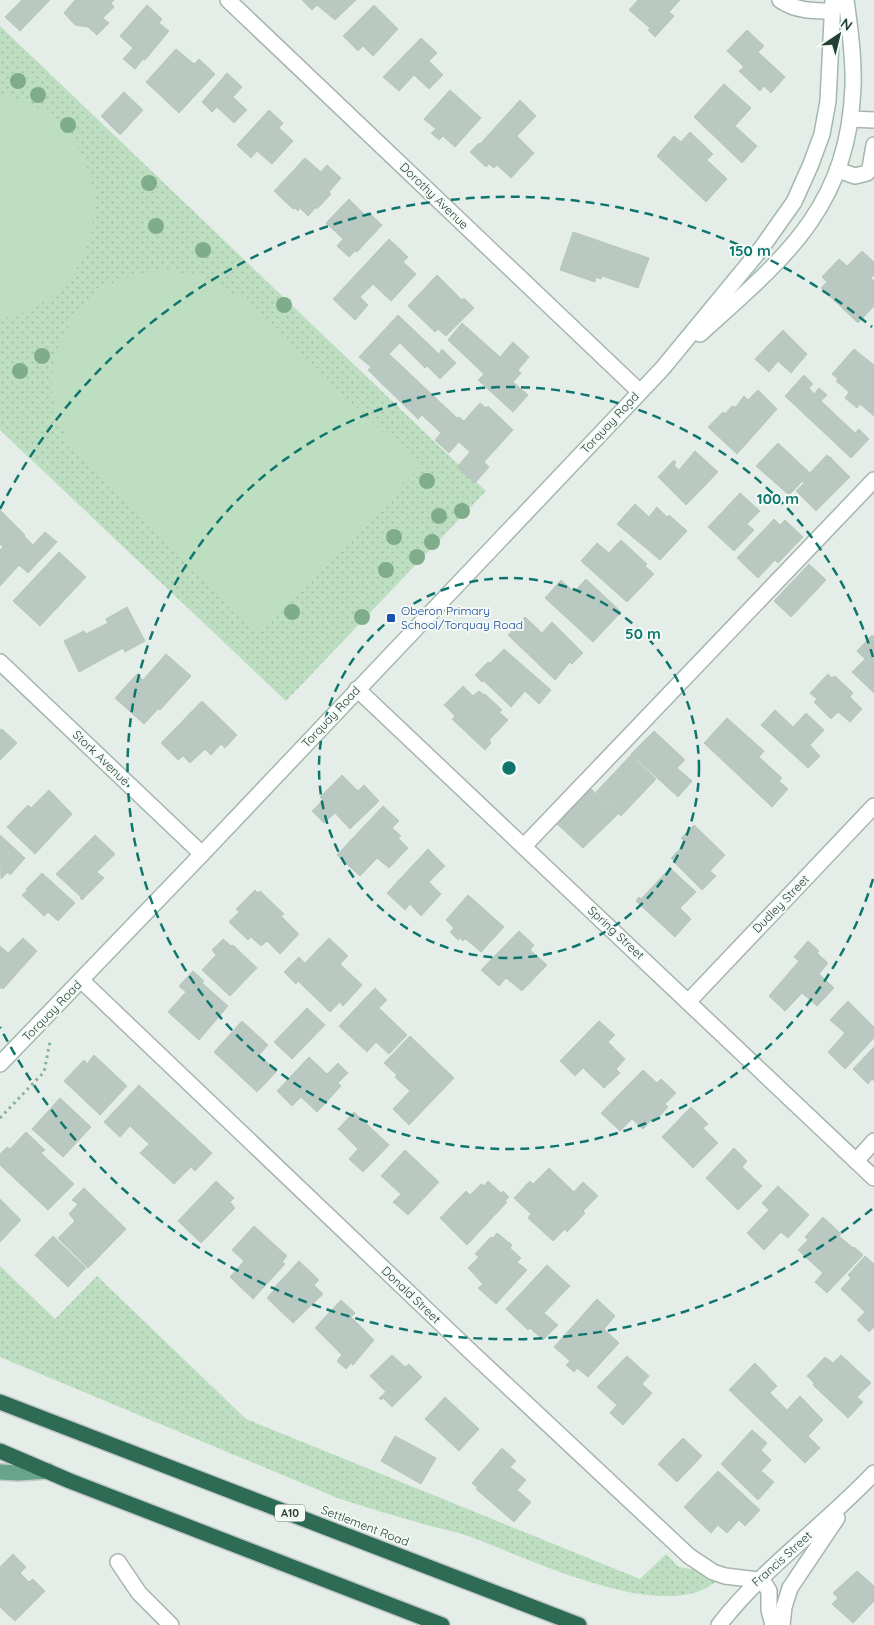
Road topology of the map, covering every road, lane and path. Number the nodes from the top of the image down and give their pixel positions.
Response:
1 (228, 0) edge
2 (780, 0) edge
3 (832, 6) edge
4 (847, 6) edge
5 (826, 117) junction
6 (851, 119) junction
7 (874, 120) edge
8 (874, 145) edge
9 (838, 170) junction
10 (662, 369) junction
11 (640, 392) junction
12 (874, 480) edge
13 (0, 662) edge
14 (358, 689) junction
15 (874, 806) edge
16 (524, 846) junction
17 (202, 854) junction
18 (81, 980) junction
19 (688, 1002) junction
20 (0, 1064) edge
21 (44, 1072) dead end
22 (0, 1118) edge
23 (874, 1141) edge
24 (856, 1161) junction
25 (874, 1178) edge
26 (0, 1402) edge
27 (0, 1451) edge
28 (48, 1471) junction
29 (0, 1472) edge
30 (874, 1473) edge
31 (850, 1498) junction
32 (118, 1562) dead end
33 (758, 1580) junction
34 (171, 1625) edge
35 (442, 1625) edge
36 (579, 1625) edge
37 (719, 1625) edge
38 (773, 1625) edge
39 (782, 1625) edge

1 - 11 street, Dorothy Avenue
2 - 3 street
3 - 4 street
3 - 5 street, Torquay Road
4 - 6 street, Torquay Road
5 - 6 street
5 - 10 street, Torquay Road
6 - 7 street
6 - 9 street, Torquay Road
8 - 9 street
9 - 10 street, Torquay Road
10 - 11 street, Torquay Road
11 - 14 street, Torquay Road
12 - 16 street
13 - 17 street, Stork Avenue
14 - 16 street, Spring Street
14 - 17 street, Torquay Road
15 - 19 street, Dudley Street
16 - 19 street, Spring Street
17 - 18 street, Torquay Road
18 - 20 street, Torquay Road
18 - 33 street, Donald Street
19 - 24 street, Spring Street
21 - 22 path
23 - 24 street
24 - 25 street, Spring Street
26 - 36 highway, Settlement Road / A10
27 - 28 highway
28 - 29 main road
28 - 35 highway
30 - 31 street, Francis Street
31 - 33 street, Francis Street
31 - 39 street, Francis Street
32 - 34 street
33 - 37 street, Francis Street
33 - 38 street

